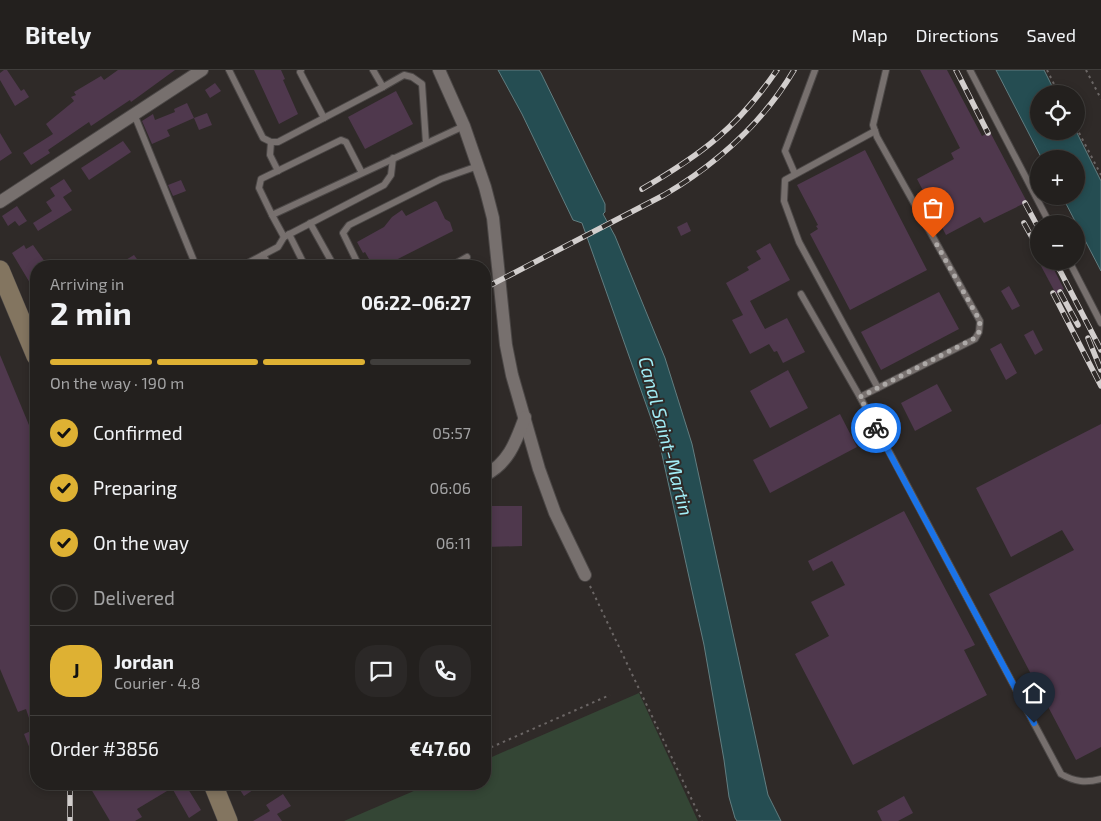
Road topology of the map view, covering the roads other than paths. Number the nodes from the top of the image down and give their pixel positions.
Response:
1 (202, 70) edge
2 (229, 70) edge
3 (301, 70) edge
4 (373, 70) edge
5 (439, 70) edge
6 (815, 70) edge
7 (886, 70) edge
8 (970, 70) edge
9 (383, 87) junction
10 (134, 114) junction
11 (324, 118) junction
12 (464, 126) junction
13 (875, 131) junction
14 (271, 142) junction
15 (426, 143) junction
16 (393, 158) junction
17 (479, 166) junction
18 (278, 171) junction
19 (362, 173) junction
20 (795, 174) junction
21 (0, 202) edge
22 (272, 215) junction
23 (1045, 215) edge
24 (310, 223) junction
25 (286, 235) junction
26 (263, 255) junction
27 (467, 257) dead end
28 (194, 260) edge
29 (254, 260) edge
30 (266, 260) edge
31 (301, 260) edge
32 (331, 260) edge
33 (356, 260) edge
34 (462, 260) edge
35 (0, 270) edge
36 (1074, 270) edge
37 (801, 294) dead end
38 (1101, 323) edge
39 (30, 342) edge
40 (878, 388) junction
41 (860, 397) junction
42 (525, 417) junction
43 (491, 471) edge
44 (585, 575) road end
45 (1101, 779) edge
46 (215, 790) edge
47 (228, 821) edge

1 - 10 street
2 - 14 lane
3 - 11 lane
4 - 9 lane
5 - 12 street
6 - 20 lane
7 - 13 lane
8 - 23 lane
9 - 11 lane
9 - 15 lane
10 - 21 street
10 - 28 lane
11 - 14 lane
12 - 15 lane
12 - 17 street
13 - 20 lane
13 - 40 lane
14 - 18 lane
15 - 16 lane
16 - 19 lane
16 - 24 lane
17 - 33 lane
17 - 42 street
18 - 19 lane
18 - 22 lane
19 - 22 lane
20 - 40 lane
22 - 25 lane
24 - 25 lane
24 - 32 lane
25 - 26 lane
25 - 31 lane
26 - 29 lane
26 - 30 lane
27 - 34 lane
35 - 39 street
36 - 38 lane
37 - 41 lane
40 - 41 lane
41 - 45 lane
42 - 43 street
42 - 44 street
46 - 47 street

